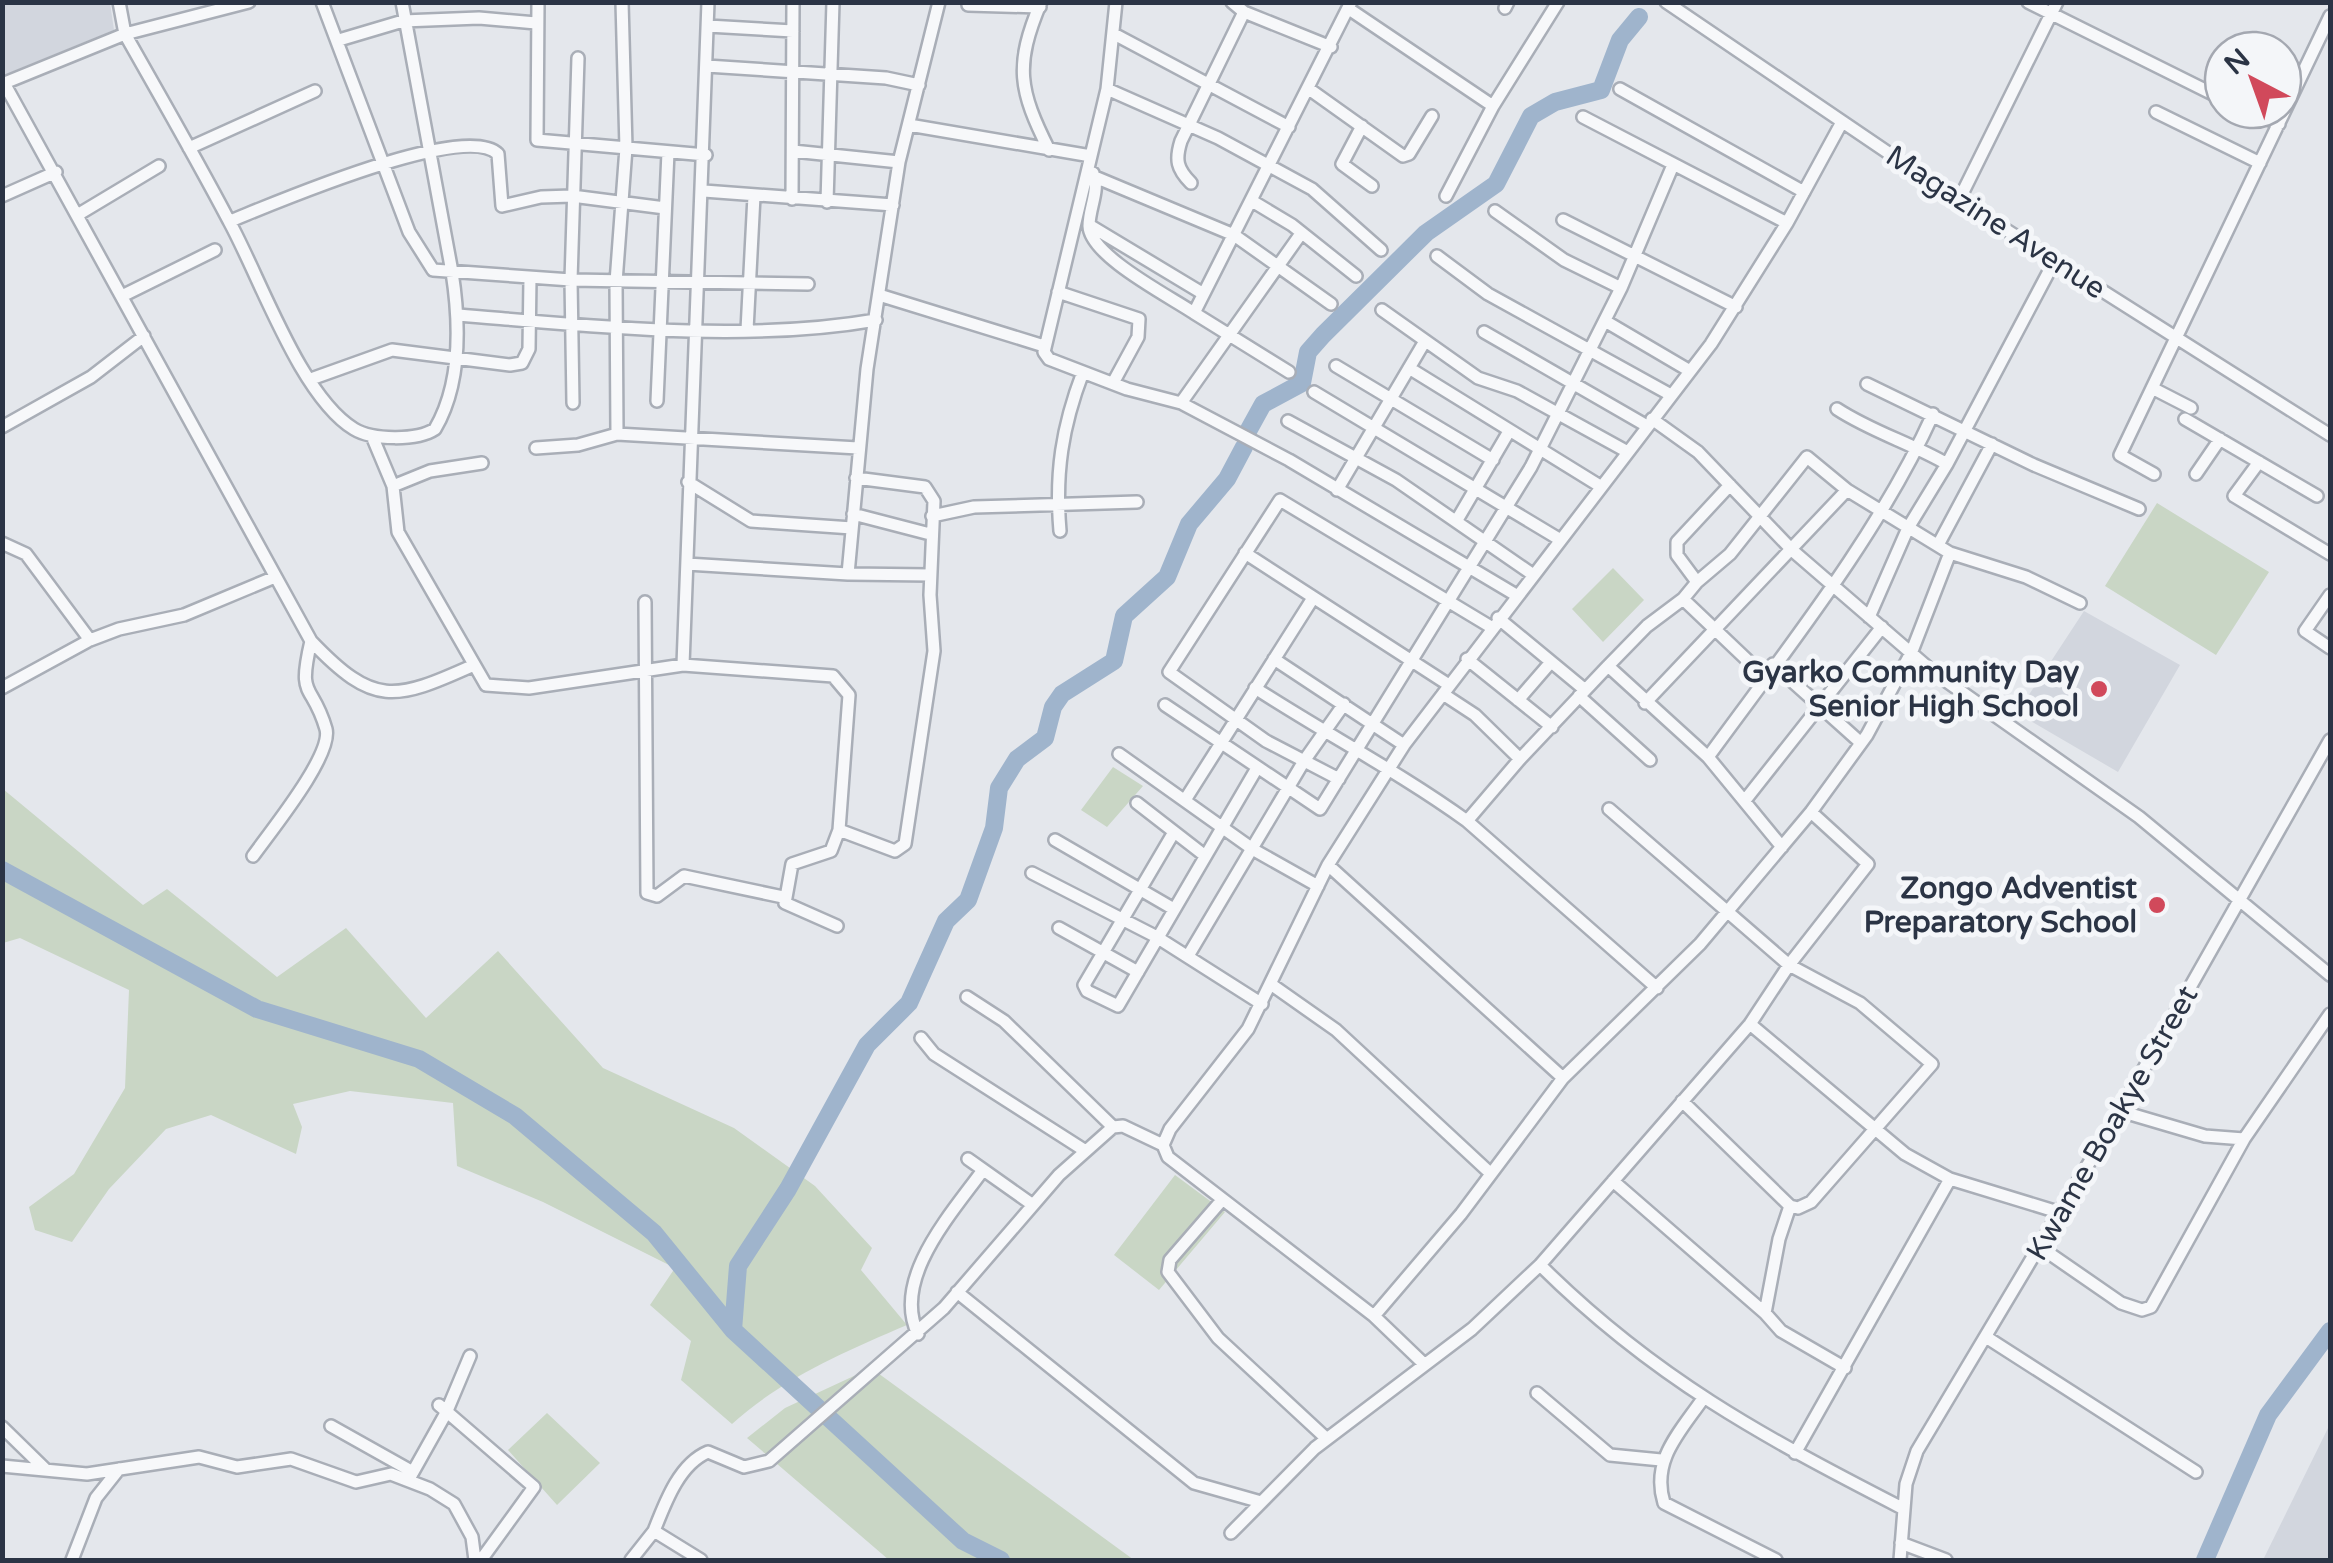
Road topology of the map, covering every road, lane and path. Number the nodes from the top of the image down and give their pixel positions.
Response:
1 (120, 2) edge
2 (249, 2) edge
3 (322, 2) edge
4 (402, 2) edge
5 (538, 2) edge
6 (622, 2) edge
7 (708, 2) edge
8 (793, 2) edge
9 (833, 2) edge
10 (939, 2) edge
11 (1116, 2) edge
12 (1232, 2) edge
13 (1558, 2) edge
14 (1666, 2) edge
15 (2028, 2) edge
16 (968, 5) edge
17 (1040, 5) edge
18 (1350, 6) edge
19 (2054, 9) edge
20 (1244, 12) junction
21 (2330, 16) edge
22 (406, 21) junction
23 (536, 23) junction
24 (708, 26) junction
25 (794, 31) junction
26 (125, 34) junction
27 (1114, 34) junction
28 (339, 40) junction
29 (2317, 44) junction
30 (1330, 47) junction
31 (2330, 49) edge
32 (578, 58) dead end
33 (707, 66) junction
34 (794, 72) junction
35 (2303, 73) edge
36 (832, 75) junction
37 (3, 83) edge
38 (1206, 84) junction
39 (918, 85) junction
40 (1107, 89) junction
41 (1620, 89) dead end
42 (2203, 89) edge
43 (1309, 90) junction
44 (315, 91) dead end
45 (1493, 106) junction
46 (2156, 112) dead end
47 (1432, 116) dead end
48 (1583, 117) dead end
49 (1842, 122) junction
50 (909, 125) junction
51 (1188, 125) junction
52 (1362, 126) junction
53 (1289, 127) junction
54 (2275, 130) edge
55 (576, 144) junction
56 (189, 148) junction
57 (626, 148) junction
58 (1048, 150) junction
59 (428, 152) junction
60 (668, 152) junction
61 (792, 152) junction
62 (706, 154) junction
63 (829, 156) junction
64 (1090, 160) junction
65 (383, 162) junction
66 (899, 162) junction
67 (2260, 163) junction
68 (1270, 165) junction
69 (1673, 165) junction
70 (158, 166) dead end
71 (56, 172) junction
72 (1095, 177) junction
73 (1191, 183) dead end
74 (1372, 186) dead end
75 (704, 192) junction
76 (1804, 192) junction
77 (2, 196) edge
78 (572, 196) junction
79 (754, 196) junction
80 (1446, 196) dead end
81 (792, 199) junction
82 (1959, 200) junction
83 (1252, 201) junction
84 (827, 202) junction
85 (620, 203) junction
86 (893, 205) junction
87 (664, 208) junction
88 (1494, 211) dead end
89 (79, 214) junction
90 (1562, 220) dead end
91 (230, 221) junction
92 (1788, 223) junction
93 (1089, 225) junction
94 (1234, 234) junction
95 (1300, 235) junction
96 (215, 250) dead end
97 (1382, 250) dead end
98 (1437, 256) dead end
99 (1635, 258) junction
100 (2055, 260) junction
101 (1278, 267) junction
102 (452, 272) junction
103 (1356, 276) dead end
104 (530, 278) junction
105 (571, 280) junction
106 (616, 282) junction
107 (660, 283) junction
108 (698, 284) junction
109 (808, 284) dead end
110 (749, 286) junction
111 (1621, 288) junction
112 (1058, 292) junction
113 (1202, 293) junction
114 (879, 295) junction
115 (122, 296) junction
116 (1332, 304) dead end
117 (1736, 307) junction
118 (1382, 310) dead end
119 (1194, 313) junction
120 (459, 315) junction
121 (529, 320) junction
122 (876, 320) junction
123 (1606, 321) junction
124 (572, 324) junction
125 (616, 326) junction
126 (660, 326) junction
127 (696, 329) junction
128 (747, 330) junction
129 (1230, 332) junction
130 (1484, 332) dead end
131 (144, 336) junction
132 (2176, 336) junction
133 (1425, 342) junction
134 (1044, 346) junction
135 (1589, 351) junction
136 (456, 358) junction
137 (1336, 366) dead end
138 (1409, 368) junction
139 (1690, 371) junction
140 (1083, 372) junction
141 (1288, 372) dead end
142 (311, 379) junction
143 (1572, 382) junction
144 (1112, 384) junction
145 (1867, 384) dead end
146 (2152, 388) junction
147 (1314, 392) dead end
148 (1671, 395) junction
149 (1390, 399) junction
150 (657, 401) dead end
151 (573, 403) dead end
152 (1182, 403) junction
153 (1836, 409) dead end
154 (1558, 413) junction
155 (1933, 414) junction
156 (1288, 421) dead end
157 (1650, 422) junction
158 (2, 427) edge
159 (1374, 427) junction
160 (1964, 431) junction
161 (1508, 433) junction
162 (617, 434) junction
163 (691, 435) junction
164 (372, 436) junction
165 (2330, 436) edge
166 (2220, 439) junction
167 (1992, 444) junction
168 (536, 448) dead end
169 (858, 448) junction
170 (1918, 448) junction
171 (1539, 450) junction
172 (1626, 451) junction
173 (1356, 459) junction
174 (1492, 460) junction
175 (2260, 462) junction
176 (482, 463) dead end
177 (1947, 464) junction
178 (2154, 474) dead end
179 (2196, 474) dead end
180 (856, 478) junction
181 (688, 482) junction
182 (1730, 485) junction
183 (394, 486) junction
184 (1600, 486) junction
185 (1338, 490) junction
186 (1475, 490) junction
187 (1847, 490) junction
188 (2317, 496) dead end
189 (1137, 502) dead end
190 (1058, 503) junction
191 (1508, 509) junction
192 (2139, 509) dead end
193 (1878, 510) junction
194 (932, 516) junction
195 (1757, 517) junction
196 (1457, 520) junction
197 (853, 521) junction
198 (1908, 528) junction
199 (1060, 531) dead end
200 (930, 534) junction
201 (1559, 539) junction
202 (1489, 541) junction
203 (2, 542) edge
204 (1944, 549) junction
205 (1793, 551) junction
206 (1245, 554) junction
207 (2330, 554) edge
208 (687, 564) junction
209 (1471, 568) junction
210 (848, 574) junction
211 (1532, 574) junction
212 (930, 576) junction
213 (275, 577) junction
214 (1697, 582) junction
215 (1831, 585) junction
216 (1516, 595) junction
217 (2330, 595) edge
218 (1314, 598) junction
219 (1683, 600) junction
220 (645, 602) dead end
221 (1451, 602) junction
222 (2080, 603) dead end
223 (1869, 617) junction
224 (1494, 622) junction
225 (1882, 627) junction
226 (1714, 629) junction
227 (90, 640) junction
228 (311, 640) junction
229 (2330, 648) edge
230 (1912, 650) junction
231 (1274, 659) junction
232 (1467, 659) junction
233 (1412, 662) junction
234 (1551, 662) junction
235 (1774, 664) junction
236 (474, 665) junction
237 (683, 665) junction
238 (1608, 666) junction
239 (648, 670) junction
240 (1765, 677) junction
241 (2, 688) edge
242 (1255, 688) junction
243 (1446, 689) junction
244 (1581, 693) junction
245 (1518, 700) junction
246 (1645, 703) junction
247 (1344, 704) junction
248 (1821, 704) junction
249 (1165, 705) dead end
250 (1237, 716) junction
251 (1375, 724) junction
252 (1552, 726) junction
253 (1324, 733) junction
254 (1220, 742) junction
255 (1861, 743) junction
256 (1404, 746) junction
257 (2329, 748) edge
258 (1358, 750) junction
259 (1119, 754) dead end
260 (1708, 757) junction
261 (1520, 759) junction
262 (1650, 760) dead end
263 (1304, 762) junction
264 (1391, 767) junction
265 (1257, 768) junction
266 (1339, 779) junction
267 (1290, 790) junction
268 (1746, 799) junction
269 (1185, 800) junction
270 (1136, 802) dead end
271 (1609, 809) dead end
272 (1811, 812) junction
273 (1468, 821) junction
274 (1223, 824) junction
275 (839, 830) junction
276 (1174, 832) junction
277 (1055, 840) dead end
278 (1782, 847) junction
279 (1254, 850) junction
280 (1204, 855) junction
281 (253, 856) dead end
282 (1328, 865) junction
283 (1032, 872) dead end
284 (1318, 886) junction
285 (1138, 890) junction
286 (782, 897) junction
287 (2242, 901) junction
288 (1172, 908) junction
289 (1728, 910) junction
290 (1123, 918) junction
291 (837, 926) dead end
292 (1059, 928) dead end
293 (1156, 936) junction
294 (1102, 953) junction
295 (1188, 956) junction
296 (1789, 965) junction
297 (1138, 972) junction
298 (2330, 975) edge
299 (1272, 984) junction
300 (1657, 988) junction
301 (967, 997) dead end
302 (1262, 1004) junction
303 (2330, 1014) edge
304 (1750, 1024) junction
305 (920, 1038) dead end
306 (1563, 1078) junction
307 (1682, 1101) junction
308 (2120, 1111) junction
309 (1113, 1127) junction
310 (1873, 1128) junction
311 (2244, 1138) junction
312 (1163, 1145) junction
313 (1084, 1150) junction
314 (968, 1159) dead end
315 (984, 1170) junction
316 (1489, 1172) junction
317 (1950, 1179) junction
318 (1613, 1181) junction
319 (1222, 1200) junction
320 (1033, 1205) junction
321 (1790, 1206) junction
322 (2061, 1213) junction
323 (2040, 1247) junction
324 (1540, 1265) junction
325 (957, 1292) junction
326 (1765, 1313) junction
327 (1374, 1316) junction
328 (918, 1334) junction
329 (1986, 1337) junction
330 (470, 1356) dead end
331 (1424, 1364) junction
332 (1844, 1368) junction
333 (1537, 1394) dead end
334 (1702, 1400) junction
335 (442, 1409) junction
336 (2, 1426) edge
337 (331, 1426) dead end
338 (1326, 1439) junction
339 (1795, 1453) junction
340 (1662, 1460) junction
341 (2, 1466) edge
342 (45, 1469) junction
343 (119, 1469) junction
344 (2196, 1472) dead end
345 (87, 1474) junction
346 (411, 1475) junction
347 (96, 1498) junction
348 (1261, 1502) junction
349 (1902, 1508) junction
350 (654, 1531) junction
351 (1231, 1533) dead end
352 (1901, 1543) junction
353 (72, 1560) edge
354 (478, 1560) edge
355 (631, 1560) edge
356 (701, 1560) edge
357 (1776, 1560) edge
358 (1900, 1560) edge
359 (1946, 1560) edge

1 - 26 street
2 - 26 street
3 - 28 street
4 - 22 street
5 - 23 street
6 - 57 street
7 - 24 street
8 - 25 street
9 - 36 street
10 - 39 street
11 - 27 street
12 - 20 street
13 - 45 street
14 - 49 street, Magazine Avenue
15 - 19 street
16 - 17 street
17 - 58 street
18 - 30 street
18 - 45 street
19 - 42 street
19 - 82 street
20 - 30 street
20 - 38 street
21 - 29 street
22 - 23 street
22 - 28 street
22 - 59 street
23 - 55 street
24 - 25 street
24 - 33 street
25 - 34 street
26 - 37 street
26 - 56 street
27 - 38 street
27 - 40 street
28 - 65 street
29 - 31 street
29 - 35 street
30 - 43 street
32 - 55 street
33 - 34 street
33 - 62 street
34 - 36 street
34 - 61 street
36 - 39 street
36 - 63 street
37 - 71 street
38 - 51 street
38 - 53 street
39 - 50 street
40 - 51 street
40 - 64 street
41 - 76 street
43 - 52 street
43 - 53 street
44 - 56 street
45 - 80 street
46 - 67 street
47 - 52 street
48 - 69 street
49 - 76 street
49 - 82 street, Magazine Avenue
50 - 58 street
50 - 66 street
51 - 68 street
51 - 73 street
52 - 74 street
53 - 68 street
54 - 67 street
55 - 57 street
55 - 78 street
56 - 91 street
57 - 60 street
57 - 85 street
58 - 64 street
59 - 65 street
59 - 78 street
59 - 102 street
60 - 62 street
60 - 87 street
61 - 63 street
61 - 81 street
62 - 75 street
63 - 66 street
63 - 84 street
64 - 72 street
64 - 112 street
65 - 91 street
65 - 102 street
66 - 86 street
67 - 132 street
68 - 83 street
68 - 97 street
69 - 92 street
69 - 99 street
70 - 89 street
71 - 77 street
71 - 89 street
72 - 93 street
72 - 94 street
75 - 79 street
75 - 108 street
76 - 92 street
78 - 85 street
78 - 105 street
79 - 81 street
79 - 110 street
81 - 84 street
82 - 100 street, Magazine Avenue
83 - 94 street
83 - 95 street
84 - 86 street
85 - 87 street
85 - 106 street
86 - 114 street
87 - 107 street
88 - 111 street
89 - 115 street
90 - 99 street
91 - 142 street
92 - 117 street
93 - 113 street
93 - 119 street
94 - 101 street
94 - 113 street
95 - 101 street
95 - 103 street
96 - 115 street
98 - 135 street
99 - 111 street
99 - 117 street
100 - 132 street, Magazine Avenue
100 - 160 street
101 - 116 street
101 - 129 street
102 - 104 street
102 - 120 street
104 - 105 street
104 - 121 street
105 - 106 street
105 - 124 street
106 - 107 street
106 - 125 street
107 - 108 street
107 - 126 street
108 - 110 street
108 - 127 street
109 - 110 street
110 - 128 street
111 - 123 street
112 - 134 street
112 - 144 street
113 - 119 street
114 - 122 street
114 - 134 street
115 - 131 street
117 - 139 street
118 - 133 street
119 - 129 street
120 - 121 street
120 - 136 street
121 - 124 street
121 - 136 street
122 - 128 street
122 - 169 street
123 - 135 street
123 - 139 street
124 - 125 street
124 - 151 street
125 - 126 street
125 - 162 street
126 - 127 street
126 - 150 street
127 - 128 street
127 - 163 street
129 - 141 street
129 - 152 street
130 - 143 street
131 - 158 street
131 - 213 street
132 - 146 street
132 - 165 street, Magazine Avenue
133 - 138 street
133 - 154 street
134 - 140 street
135 - 143 street
135 - 148 street
136 - 142 street
136 - 164 street
137 - 149 street
138 - 149 street
138 - 161 street
139 - 148 street
140 - 144 street
140 - 190 street
142 - 164 street
143 - 154 street
143 - 157 street
144 - 152 street
145 - 155 street
146 - 166 street
146 - 178 street
147 - 159 street
148 - 157 street
149 - 159 street
149 - 174 street
152 - 185 street
153 - 170 street
154 - 171 street
154 - 172 street
155 - 160 street
155 - 170 street
156 - 173 street
157 - 172 street
157 - 182 street
159 - 173 street
159 - 186 street
160 - 167 street
160 - 177 street
161 - 171 street
161 - 174 street
162 - 163 street
162 - 168 street
163 - 169 street
163 - 181 street
164 - 183 street
166 - 175 street
166 - 179 street
167 - 192 street
167 - 204 street
169 - 180 street
170 - 177 street
170 - 193 street
171 - 184 street
171 - 191 street
172 - 184 street
173 - 185 street
173 - 196 street
174 - 186 street
175 - 188 street
175 - 207 street
176 - 183 street
177 - 198 street
180 - 194 street
180 - 197 street
181 - 197 street
181 - 208 street
182 - 195 street
182 - 214 street
183 - 236 street
184 - 201 street
185 - 209 street
186 - 191 street
186 - 196 street
187 - 193 street
187 - 195 street
187 - 205 street
189 - 190 street
190 - 194 street
190 - 199 street
191 - 201 street
191 - 202 street
193 - 198 street
193 - 215 street
194 - 200 street
195 - 205 street
195 - 214 street
196 - 202 street
197 - 200 street
197 - 210 street
198 - 204 street
198 - 223 street
200 - 212 street
201 - 211 street
202 - 209 street
202 - 211 street
203 - 227 street
204 - 222 street
204 - 230 street
205 - 215 street
205 - 226 street
206 - 218 street
206 - 221 street
206 - 250 street
208 - 210 street
208 - 237 street
209 - 216 street
209 - 221 street
210 - 212 street
211 - 216 street
212 - 275 street
213 - 227 street
213 - 228 street
214 - 219 street
215 - 223 street
215 - 235 street
216 - 224 street
217 - 229 street
218 - 231 street
218 - 233 street
219 - 226 street
219 - 238 street
220 - 239 street
221 - 224 street
221 - 233 street
223 - 225 street
224 - 232 street
224 - 234 street
225 - 230 street
225 - 248 street
226 - 240 street
226 - 246 street
227 - 241 street
228 - 236 street
228 - 281 street
230 - 255 street
230 - 287 street
231 - 242 street
231 - 247 street
232 - 243 street
232 - 245 street
233 - 243 street
233 - 251 street
234 - 244 street
234 - 245 street
235 - 240 street
235 - 248 street
236 - 239 street
237 - 239 street
237 - 275 street
238 - 244 street
238 - 246 street
239 - 286 street
240 - 260 street
242 - 250 street
242 - 253 street
243 - 256 street
243 - 261 street
244 - 252 street
244 - 262 street
245 - 252 street
246 - 260 street
247 - 251 street
247 - 253 street
248 - 255 street
248 - 268 street
249 - 254 street
250 - 254 street
250 - 263 street
251 - 256 street
251 - 258 street
252 - 261 street
253 - 258 street
253 - 263 street
254 - 265 street
254 - 269 street
255 - 272 street
256 - 264 street
257 - 287 street, Kwame Boakye Street
258 - 264 street
258 - 266 street
259 - 269 street
260 - 268 street
261 - 273 street
263 - 266 street
263 - 267 street
264 - 273 street
264 - 282 street
265 - 267 street
265 - 274 street
266 - 267 street
267 - 279 street
268 - 278 street
269 - 274 street
270 - 276 street
271 - 289 street
272 - 278 street
272 - 296 street
273 - 300 street
274 - 279 street
274 - 280 street
275 - 286 street
276 - 280 street
276 - 285 street
277 - 285 street
278 - 289 street
279 - 284 street
279 - 295 street
280 - 288 street
282 - 284 street
282 - 306 street
283 - 290 street
284 - 299 street
285 - 288 street
285 - 290 street
286 - 291 street
287 - 298 street
287 - 308 street, Kwame Boakye Street
288 - 293 street
289 - 296 street
289 - 300 street
290 - 293 street
290 - 294 street
292 - 294 street
293 - 295 street
293 - 297 street
294 - 297 street
294 - 297 street
295 - 302 street
296 - 304 street
296 - 310 street
299 - 302 street
299 - 316 street
300 - 306 street
301 - 309 street
302 - 312 street
303 - 311 street
304 - 307 street
304 - 310 street
305 - 313 street
306 - 316 street
307 - 318 street
307 - 321 street
308 - 311 street
308 - 322 street, Kwame Boakye Street
309 - 312 street
309 - 313 street
310 - 317 street
310 - 321 street
311 - 323 street
312 - 319 street
313 - 320 street
314 - 315 street
315 - 320 street
315 - 328 street
316 - 327 street
317 - 322 street
317 - 332 street
318 - 324 street
318 - 326 street
319 - 327 street
319 - 338 street
320 - 325 street
321 - 326 street
322 - 323 street, Kwame Boakye Street
323 - 329 street, Kwame Boakye Street
324 - 331 street
324 - 334 street
325 - 328 street
325 - 348 street
326 - 332 street
327 - 331 street
328 - 350 street
329 - 344 street
329 - 349 street, Kwame Boakye Street
330 - 335 street
331 - 338 street
332 - 339 street
333 - 340 street
334 - 339 street
334 - 340 street
335 - 346 street
335 - 354 street
336 - 342 street
337 - 346 street
338 - 348 street
339 - 349 street
340 - 357 street
341 - 342 street
342 - 345 street
343 - 345 street
343 - 346 street
343 - 347 street
345 - 347 street
346 - 354 street
347 - 353 street
348 - 351 street
349 - 352 street, Kwame Boakye Street
350 - 355 street
350 - 356 street
352 - 358 street, Kwame Boakye Street
352 - 359 street

